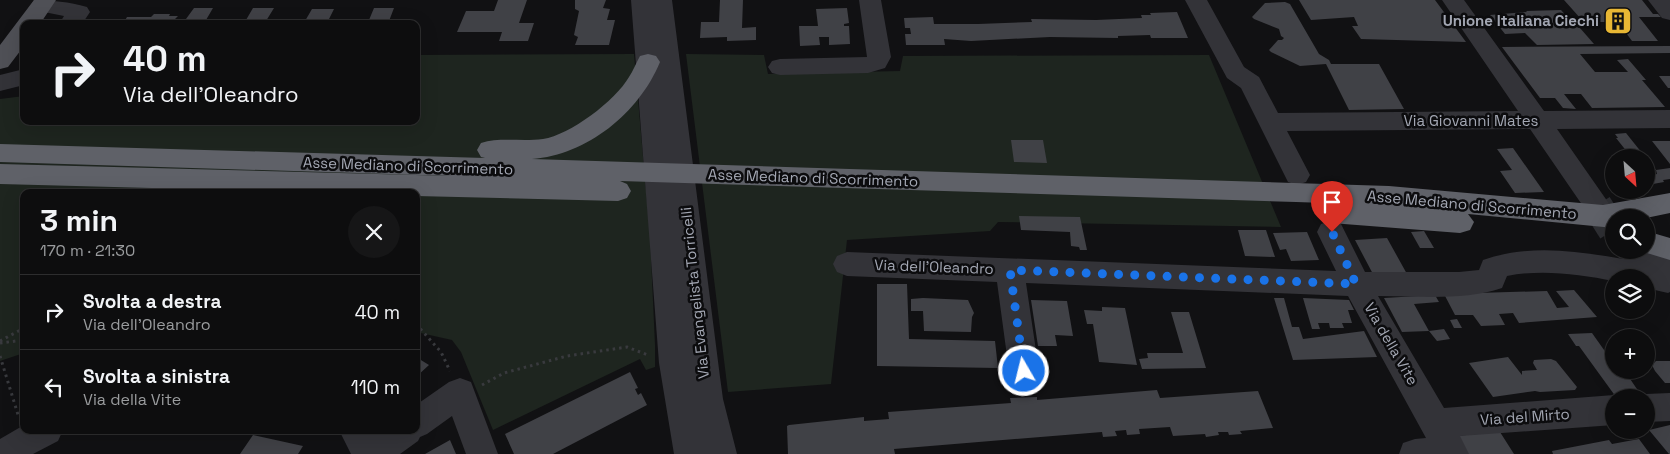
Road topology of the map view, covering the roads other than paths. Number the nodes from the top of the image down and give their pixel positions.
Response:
1 (642, 0) edge
2 (661, 0) edge
3 (870, 0) edge
4 (1196, 0) edge
5 (1214, 0) edge
6 (1453, 0) edge
7 (1659, 0) edge
8 (43, 2) edge
9 (1670, 13) edge
10 (31, 20) edge
11 (73, 20) edge
12 (20, 34) edge
13 (0, 61) edge
14 (648, 62) junction
15 (780, 66) dead end
16 (20, 78) edge
17 (0, 83) edge
18 (1250, 83) junction
19 (1670, 119) edge
20 (1539, 121) junction
21 (1272, 122) junction
22 (665, 131) junction
23 (0, 141) edge
24 (0, 153) edge
25 (280, 162) junction
26 (53, 165) junction
27 (0, 174) edge
28 (1297, 175) dead end
29 (0, 181) edge
30 (1670, 203) edge
31 (1604, 212) edge
32 (1655, 218) edge
33 (1670, 218) edge
34 (1332, 232) dead end
35 (1655, 236) edge
36 (1670, 236) edge
37 (1655, 245) edge
38 (1670, 249) edge
39 (1651, 259) edge
40 (847, 264) dead end
41 (1010, 270) junction
42 (1670, 278) edge
43 (1356, 284) junction
44 (1024, 371) dead end
45 (1670, 406) edge
46 (1655, 407) edge
47 (1605, 411) edge
48 (420, 421) edge
49 (1436, 423) junction
50 (357, 434) edge
51 (402, 434) edge
52 (1453, 453) edge
53 (368, 454) edge
54 (374, 454) edge
55 (482, 454) edge
56 (690, 454) edge
57 (722, 454) edge
58 (1415, 454) edge

1 - 14 street
2 - 22 street
3 - 15 street
4 - 18 street
5 - 18 street
6 - 20 street
7 - 9 street
8 - 10 main road
8 - 11 street
12 - 13 main road
14 - 22 street
14 - 25 highway
16 - 17 street
18 - 21 street
19 - 20 street, Via Giovanni Mates
20 - 21 street, Via Giovanni Mates
20 - 31 street
21 - 28 street
22 - 56 street, Via Evangelista Torricelli
22 - 57 street, Via Evangelista Torricelli
23 - 26 highway
24 - 26 highway, Asse Mediano di Scorrimento
25 - 26 highway, Asse Mediano di Scorrimento
25 - 31 highway, Asse Mediano di Scorrimento
26 - 27 highway, Asse Mediano di Scorrimento
26 - 29 highway
26 - 31 highway, Asse Mediano di Scorrimento
30 - 31 highway
32 - 33 highway
34 - 43 street, Via della Vite
35 - 36 highway
37 - 38 highway
39 - 42 street
40 - 41 street, Via dell'Oleandro
41 - 43 street, Via dell'Oleandro
41 - 44 street
42 - 43 street, Via dell'Oleandro
43 - 49 street, Via della Vite
45 - 46 street
47 - 49 street, Via del Mirto
48 - 55 street
49 - 52 street, Via della Vite
50 - 53 street
51 - 54 street
52 - 58 street

